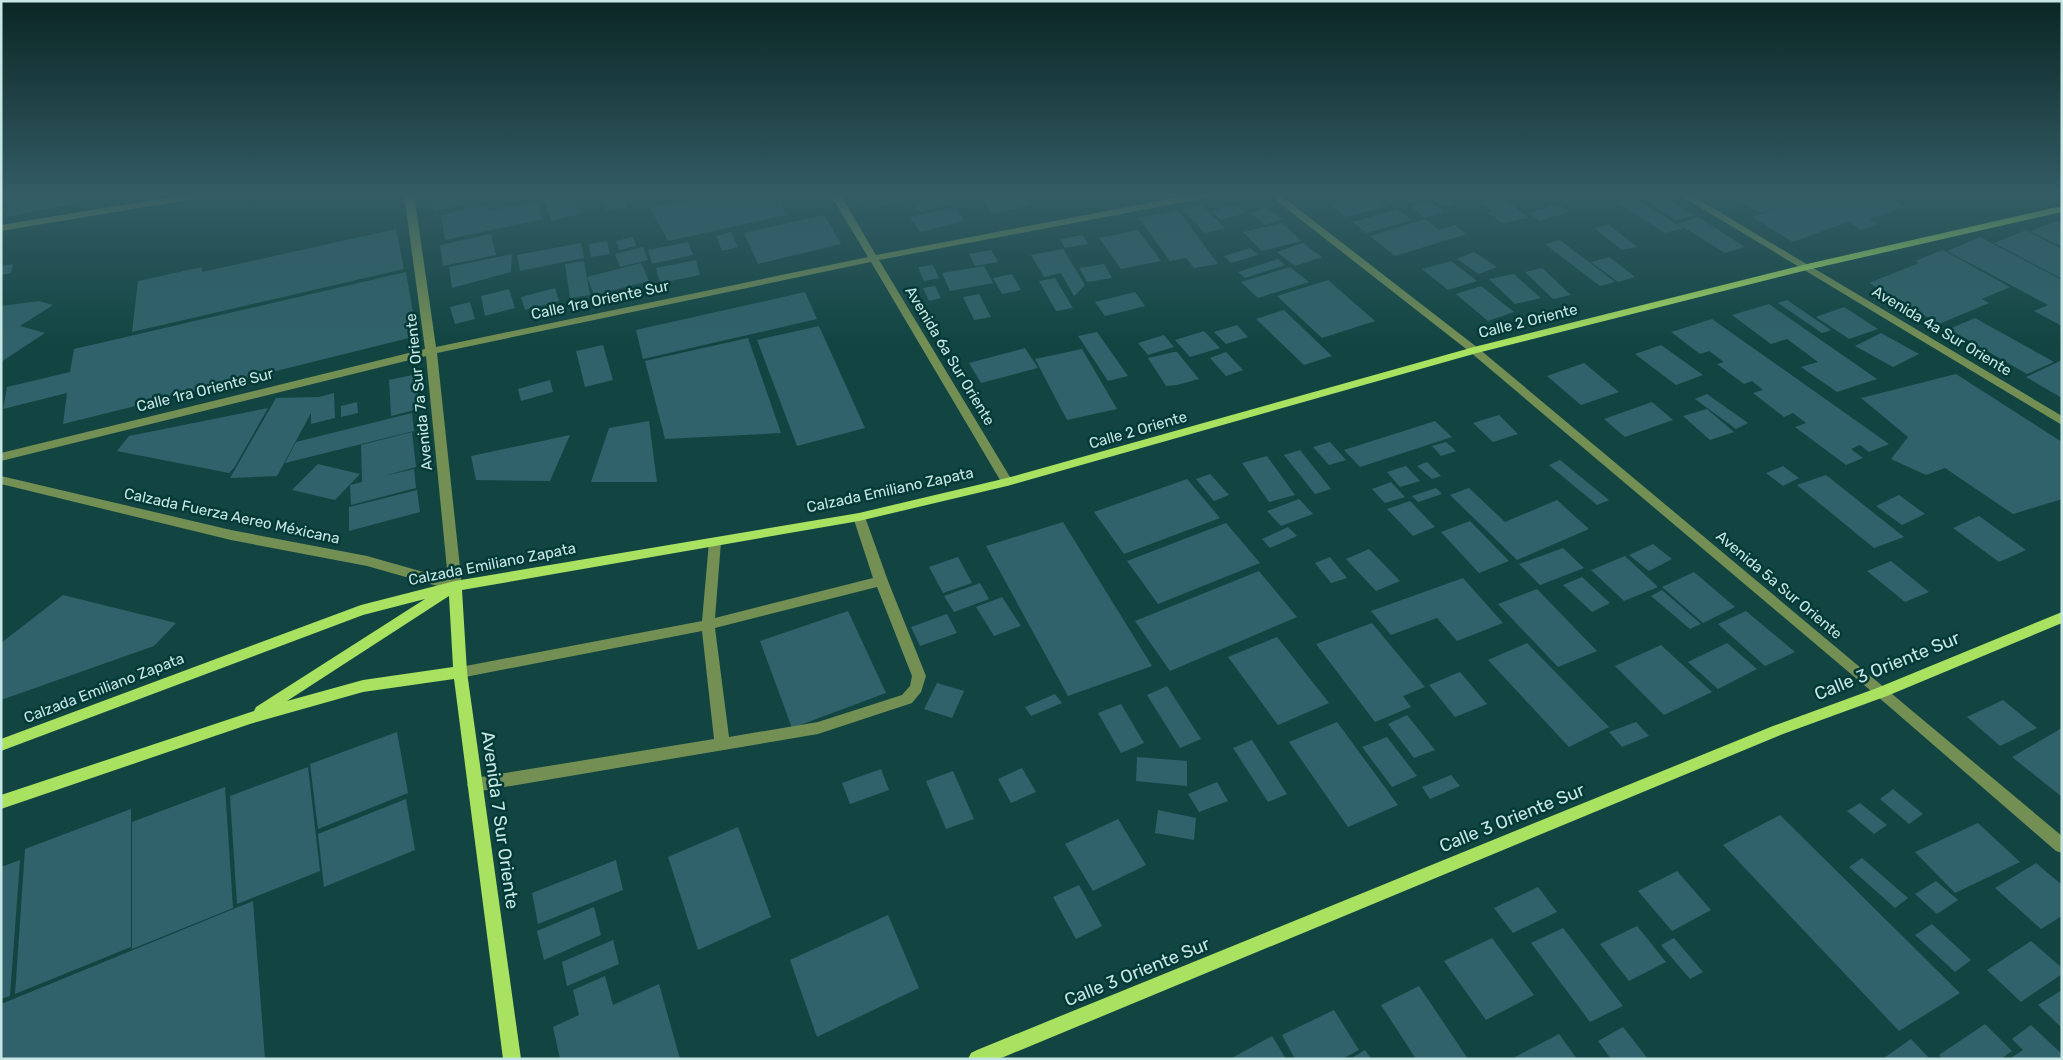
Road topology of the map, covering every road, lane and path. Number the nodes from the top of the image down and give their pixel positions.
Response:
1 (415, 243) edge
2 (866, 243) edge
3 (951, 243) edge
4 (1337, 243) edge
5 (1767, 243) edge
6 (1910, 243) edge
7 (875, 258) junction
8 (1807, 267) junction
9 (1474, 350) junction
10 (431, 351) junction
11 (2062, 421) edge
12 (1, 457) edge
13 (1, 480) edge
14 (1007, 482) junction
15 (859, 517) junction
16 (715, 542) junction
17 (881, 581) junction
18 (455, 586) junction
19 (2062, 617) edge
20 (708, 625) junction
21 (460, 672) junction
22 (1882, 692) junction
23 (250, 718) junction
24 (722, 743) junction
25 (1, 745) edge
26 (475, 785) junction
27 (1, 802) edge
28 (2062, 846) edge
29 (512, 1059) edge
30 (978, 1059) edge

1 - 10 street, Avenida 7a Sur Oriente
2 - 7 street, Avenida 6a Sur Oriente
3 - 7 street, Calle 1ra Oriente Sur
4 - 9 street, Avenida 5a Sur Oriente
5 - 8 street, Avenida 4a Sur Oriente
6 - 8 main road, Calle 2 Oriente
7 - 10 street, Calle 1ra Oriente Sur
7 - 14 street, Avenida 6a Sur Oriente
8 - 9 main road, Calle 2 Oriente
8 - 11 street, Avenida 4a Sur Oriente
9 - 14 main road, Calle 2 Oriente
9 - 22 street, Avenida 5a Sur Oriente
10 - 12 street, Calle 1ra Oriente Sur
10 - 18 street, Avenida 7a Sur Oriente
13 - 18 street, Calzada Fuerza Aereo Méxicana
14 - 15 main road, Calzada Emiliano Zapata
15 - 16 main road, Calzada Emiliano Zapata
15 - 17 street
16 - 18 main road, Calzada Emiliano Zapata
16 - 20 street
17 - 20 street
17 - 24 street
18 - 21 main road, Avenida 7 Sur Oriente
18 - 23 main road
18 - 25 main road, Calzada Emiliano Zapata
19 - 22 main road, Calle 3 Oriente Sur
20 - 21 street
20 - 24 street
21 - 23 main road
21 - 26 main road, Avenida 7 Sur Oriente
22 - 28 street, Avenida 5a Sur Oriente
22 - 30 main road, Calle 3 Oriente Sur
23 - 27 main road
24 - 26 street
26 - 29 main road, Avenida 7 Sur Oriente

